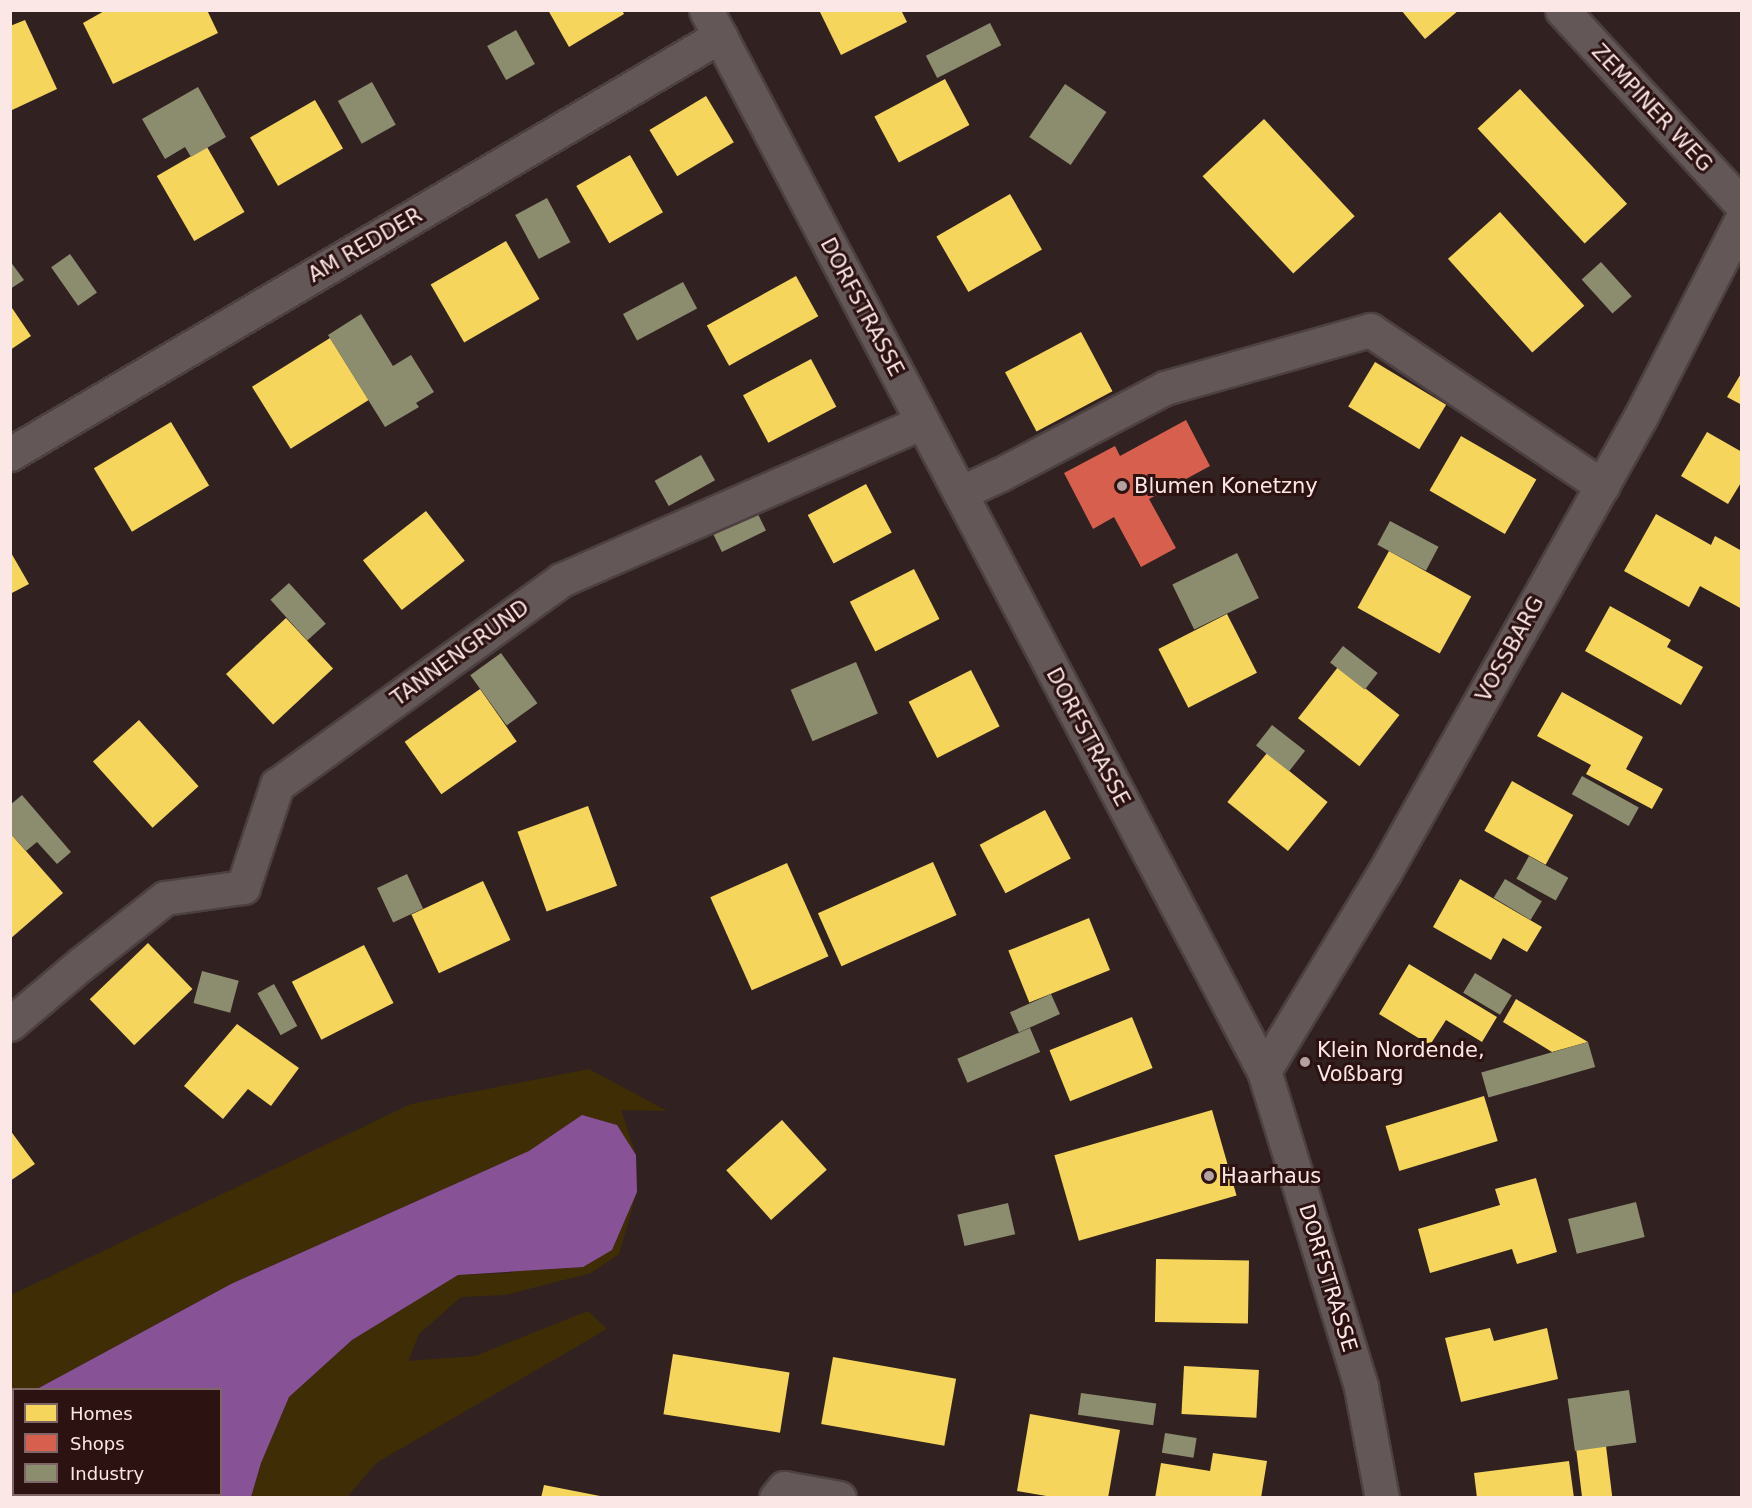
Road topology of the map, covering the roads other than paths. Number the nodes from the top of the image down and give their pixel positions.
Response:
1 (1562, 10) edge
2 (713, 23) edge
3 (1742, 204) edge
4 (1742, 219) edge
5 (922, 422) junction
6 (10, 454) edge
7 (1602, 486) junction
8 (960, 493) junction
9 (10, 1024) edge
10 (1264, 1071) junction
11 (776, 1497) edge
12 (839, 1497) edge
13 (1382, 1497) edge

1 - 3 street, ZEMPINER WEG
2 - 5 street, DORFSTRASSE
2 - 6 street, AM REDDER
4 - 7 street, VOSSBARG
5 - 8 street, DORFSTRASSE
5 - 9 street, TANNENGRUND
7 - 8 street
7 - 10 street, VOSSBARG
8 - 10 street, DORFSTRASSE
10 - 13 street, DORFSTRASSE
11 - 12 street

